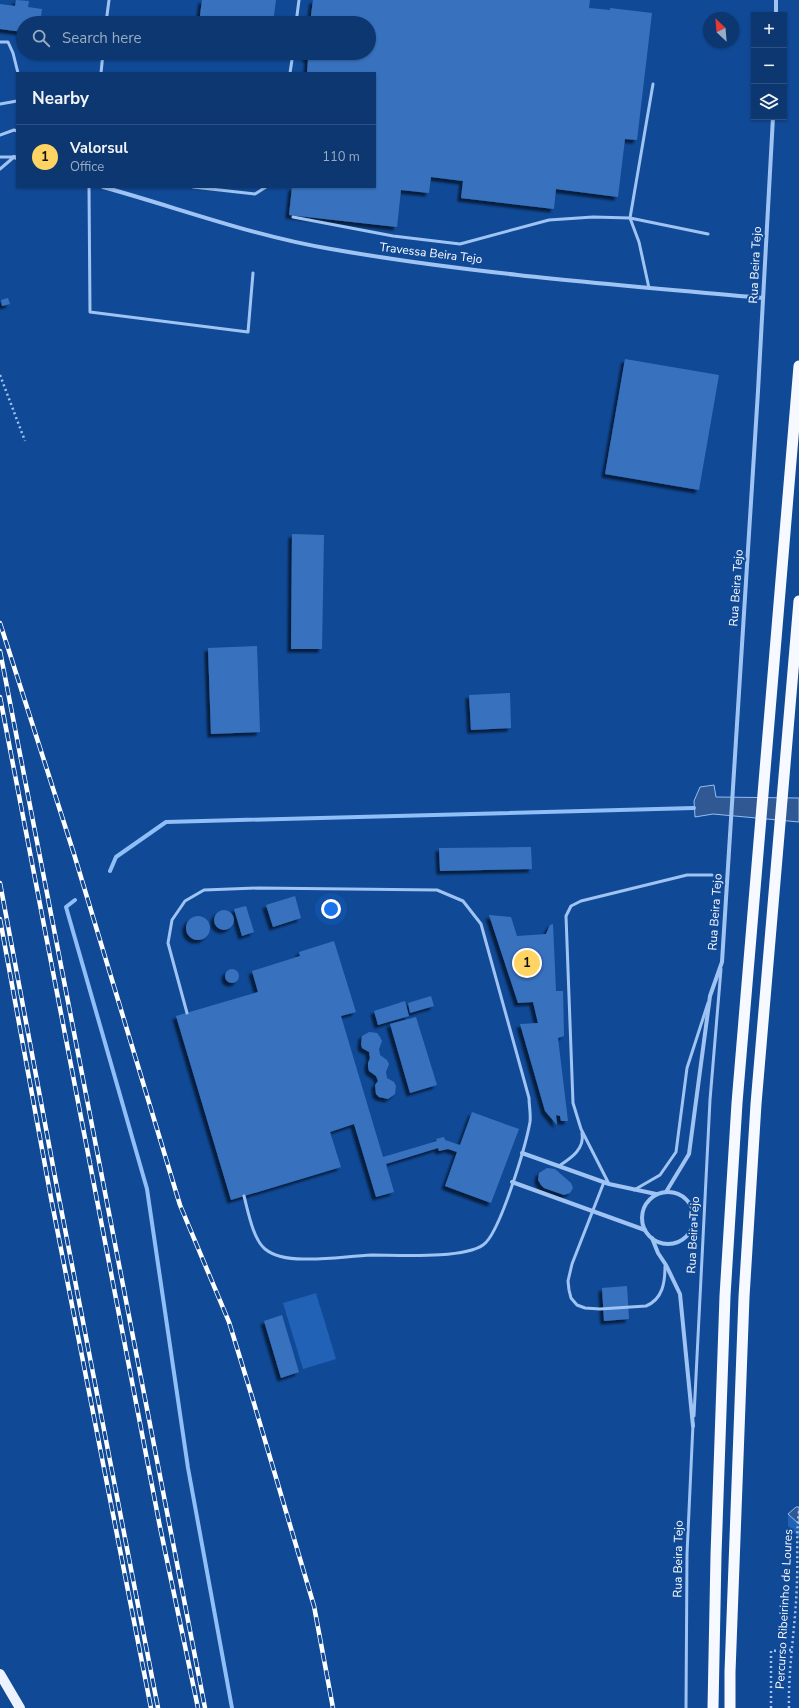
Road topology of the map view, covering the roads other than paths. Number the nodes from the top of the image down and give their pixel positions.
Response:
1 (108, 0) edge
2 (299, 0) edge
3 (776, 0) edge
4 (776, 12) edge
5 (107, 16) edge
6 (297, 16) edge
7 (0, 42) edge
8 (102, 60) edge
9 (292, 60) edge
10 (18, 72) edge
11 (100, 72) edge
12 (290, 72) edge
13 (653, 84) dead end
14 (0, 99) edge
15 (16, 101) edge
16 (0, 104) edge
17 (773, 120) edge
18 (16, 131) edge
19 (0, 135) edge
20 (0, 157) edge
21 (16, 158) edge
22 (0, 169) edge
23 (89, 188) edge
24 (106, 188) edge
25 (202, 188) edge
26 (264, 188) edge
27 (293, 217) dead end
28 (630, 218) junction
29 (708, 234) dead end
30 (253, 273) dead end
31 (649, 288) junction
32 (763, 298) junction
33 (799, 366) edge
34 (799, 601) edge
35 (712, 875) dead end
36 (722, 962) junction
37 (710, 996) junction
38 (187, 1013) dead end
39 (581, 1129) junction
40 (522, 1153) junction
41 (559, 1166) junction
42 (512, 1182) junction
43 (604, 1182) junction
44 (610, 1184) junction
45 (634, 1190) junction
46 (666, 1192) junction
47 (656, 1194) junction
48 (244, 1196) dead end
49 (593, 1211) junction
50 (645, 1230) junction
51 (652, 1238) junction
52 (666, 1265) junction
53 (693, 1426) junction
54 (0, 1674) edge
55 (20, 1708) edge
56 (686, 1708) edge
57 (713, 1708) edge
58 (730, 1708) edge

1 - 5 lane
2 - 6 lane
3 - 4 street
7 - 10 lane
8 - 11 lane
9 - 12 lane
13 - 28 lane
14 - 16 lane
15 - 16 lane
17 - 32 street, Rua Beira Tejo
18 - 19 lane
20 - 21 lane
21 - 22 lane
23 - 30 lane
24 - 31 street, Travessa Beira Tejo
25 - 26 lane
27 - 28 lane
28 - 29 lane
28 - 31 lane
31 - 32 street, Travessa Beira Tejo
32 - 36 street, Rua Beira Tejo
33 - 57 highway
34 - 58 highway
35 - 39 lane
36 - 37 street
36 - 53 lane, Rua Beira Tejo
37 - 45 lane
37 - 46 street
38 - 40 lane
39 - 41 lane
39 - 44 lane
40 - 41 street
40 - 42 lane
41 - 43 street
42 - 48 lane
42 - 49 street
43 - 44 street
43 - 49 lane
44 - 45 street
45 - 47 street
46 - 47 street
46 - 51 street
47 - 50 street
49 - 50 street
49 - 52 lane
50 - 51 street
51 - 52 street
52 - 53 street
53 - 56 lane, Rua Beira Tejo
54 - 55 main road

